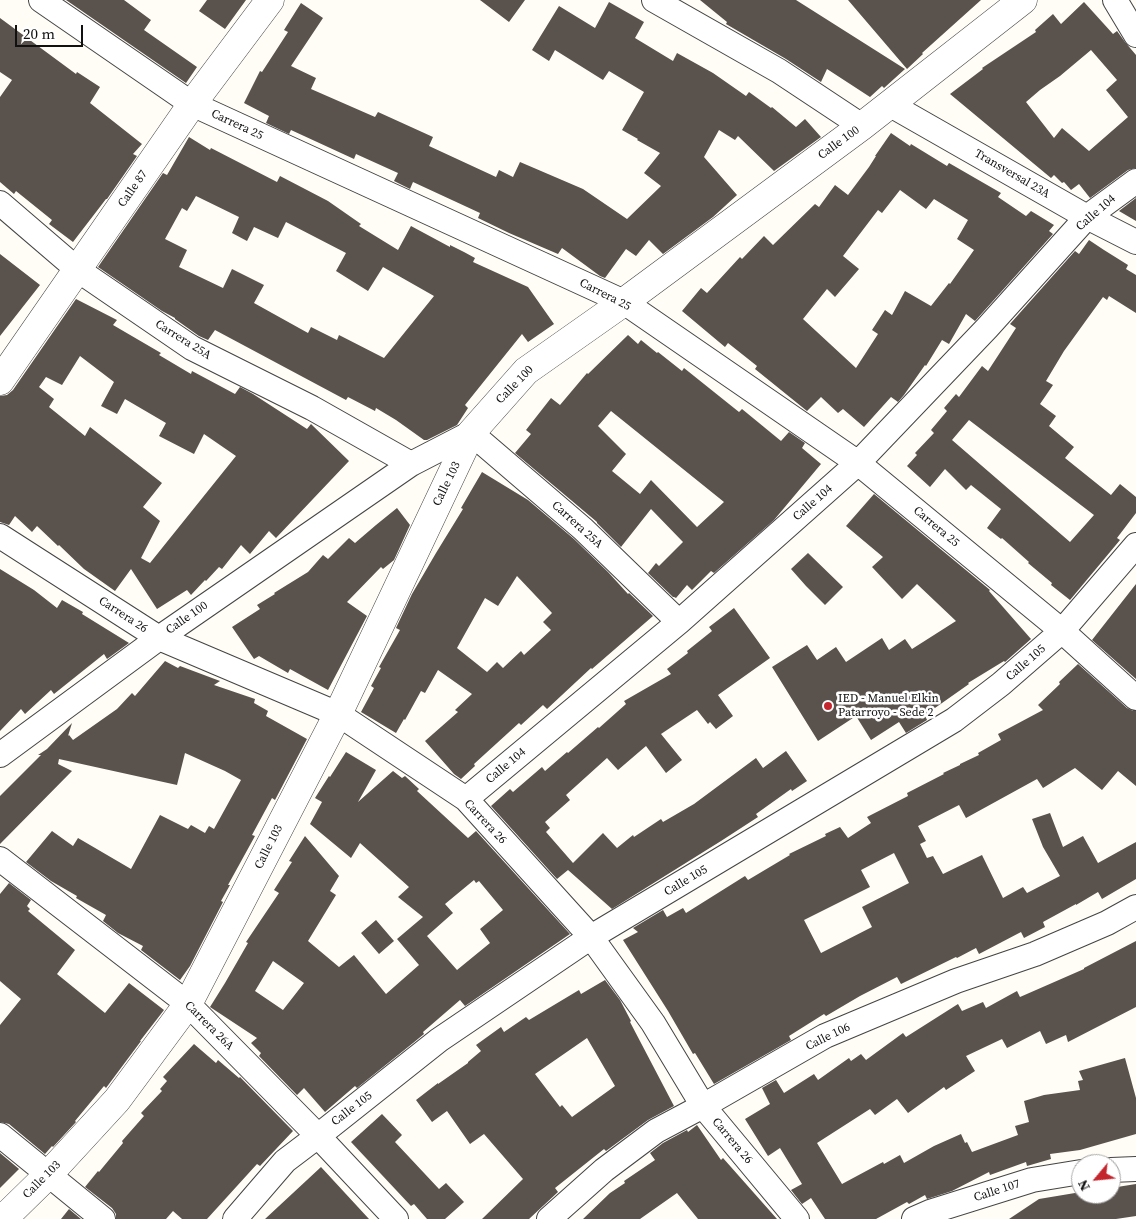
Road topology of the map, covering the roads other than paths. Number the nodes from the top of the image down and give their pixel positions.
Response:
1 (41, 0) edge
2 (270, 0) edge
3 (654, 0) edge
4 (1022, 0) edge
5 (1115, 0) edge
6 (1136, 35) edge
7 (192, 104) junction
8 (889, 104) junction
9 (862, 126) junction
10 (1136, 181) edge
11 (0, 203) edge
12 (1087, 217) junction
13 (1136, 242) edge
14 (78, 270) junction
15 (624, 302) junction
16 (0, 381) edge
17 (471, 434) junction
18 (858, 463) junction
19 (411, 464) junction
20 (0, 536) edge
21 (1136, 545) edge
22 (679, 622) junction
23 (1062, 631) junction
24 (159, 638) junction
25 (1136, 698) edge
26 (338, 714) junction
27 (0, 755) edge
28 (466, 799) junction
29 (3, 869) edge
30 (1136, 907) edge
31 (591, 937) junction
32 (188, 1004) junction
33 (703, 1106) junction
34 (0, 1135) edge
35 (318, 1136) junction
36 (1136, 1169) edge
37 (1121, 1170) edge
38 (1071, 1174) edge
39 (48, 1175) junction
40 (3, 1219) edge
41 (103, 1219) edge
42 (235, 1219) edge
43 (396, 1219) edge
44 (549, 1219) edge
45 (797, 1219) edge
46 (914, 1219) edge

1 - 7 street, Carrera 25
2 - 7 street, Calle 87
3 - 9 street
4 - 8 street, Calle 100
5 - 6 street
7 - 14 street, Calle 87
7 - 15 street, Carrera 25
8 - 9 street, Calle 100
8 - 12 street, Transversal 23A
9 - 15 street, Calle 100
10 - 12 street, Calle 104
11 - 14 street, Carrera 25A
12 - 13 street, Transversal 23A
12 - 18 street, Calle 104
14 - 16 street, Calle 87
14 - 19 street, Carrera 25A
15 - 17 street, Calle 100
15 - 18 street, Carrera 25
17 - 19 street, Calle 100
17 - 22 street, Carrera 25A
17 - 26 street, Calle 103
18 - 22 street, Calle 104
18 - 23 street, Carrera 25
19 - 24 street, Calle 100
20 - 24 street, Carrera 26
21 - 23 street, Calle 105
22 - 28 street, Calle 104
23 - 25 street, Carrera 25
23 - 31 street, Calle 105
24 - 26 street, Carrera 26
24 - 27 street, Calle 100
26 - 28 street, Carrera 26
26 - 32 street, Calle 103
28 - 31 street, Carrera 26
29 - 32 street, Carrera 26A
30 - 33 street, Calle 106
31 - 33 street, Carrera 26
31 - 35 street, Calle 105
32 - 35 street, Carrera 26A
32 - 39 street, Calle 103
33 - 44 street, Calle 106
33 - 45 street, Carrera 26
34 - 39 street
35 - 42 street, Calle 105
35 - 43 street, Carrera 26A
36 - 37 street
38 - 46 street, Calle 107
39 - 40 street, Calle 103
39 - 41 street

